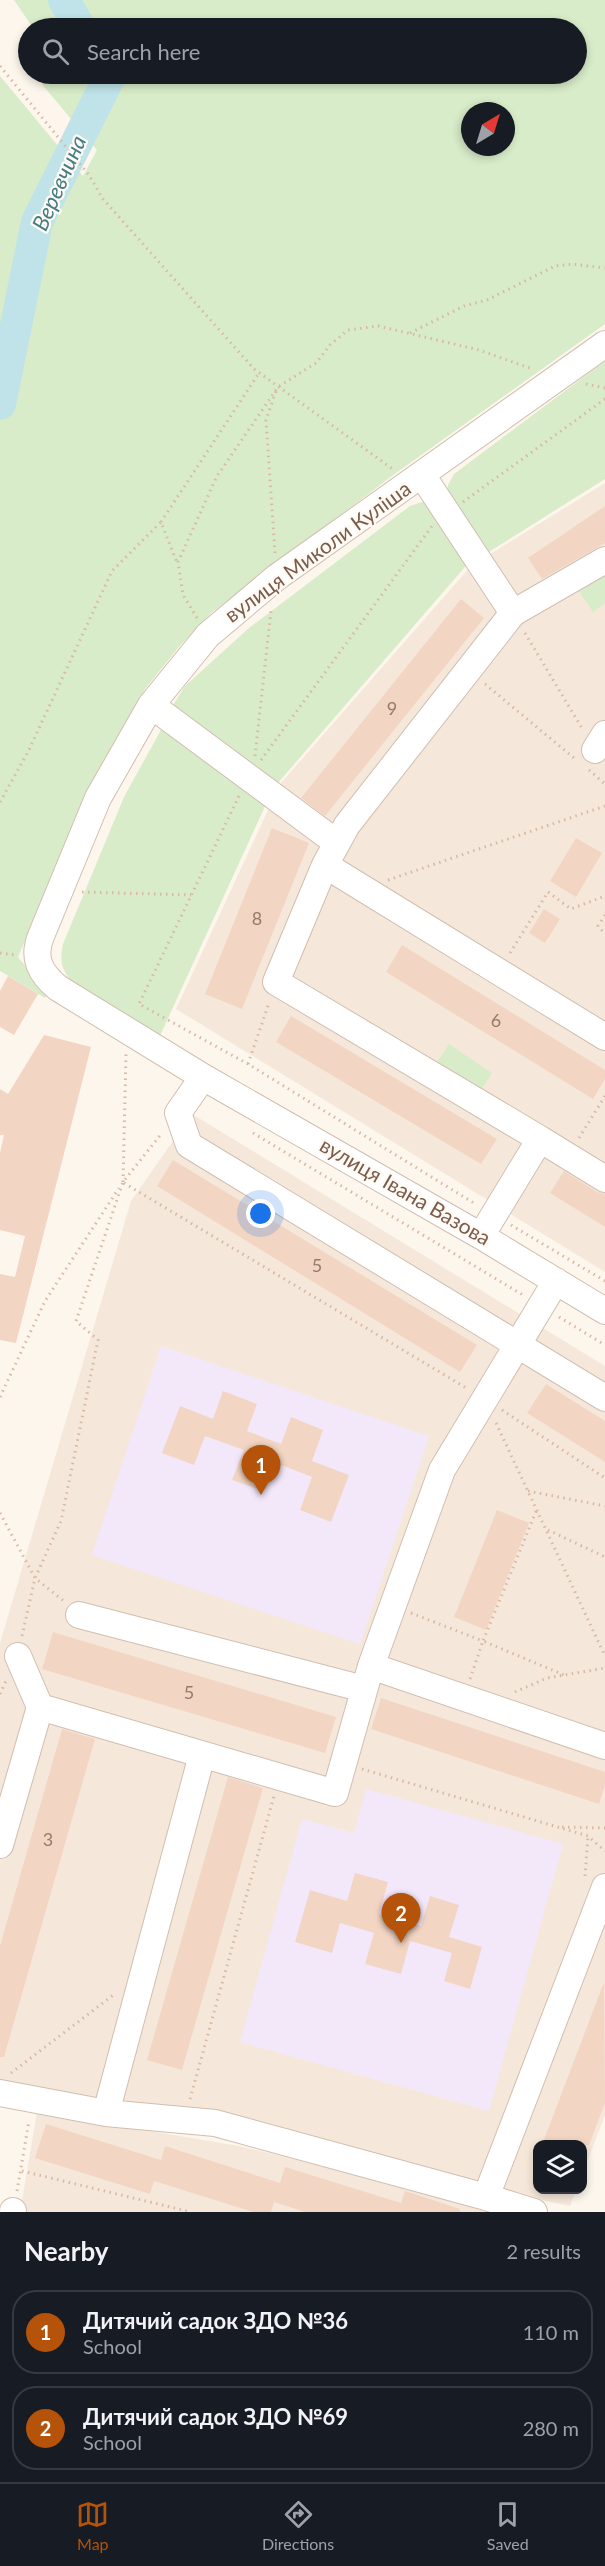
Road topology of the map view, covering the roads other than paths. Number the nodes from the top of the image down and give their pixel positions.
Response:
1 (605, 344) edge
2 (414, 481) junction
3 (605, 560) edge
4 (513, 613) junction
5 (151, 705) junction
6 (331, 854) junction
7 (605, 1037) edge
8 (203, 1077) junction
9 (540, 1139) junction
10 (605, 1179) edge
11 (487, 1225) junction
12 (556, 1281) junction
13 (605, 1311) edge
14 (518, 1345) junction
15 (605, 1398) edge
16 (79, 1615) road end
17 (18, 1656) road end
18 (368, 1678) junction
19 (40, 1707) junction
20 (605, 1746) edge
21 (202, 1755) junction
22 (0, 1845) edge
23 (605, 1887) edge
24 (4, 2084) edge
25 (106, 2113) junction
26 (486, 2197) junction
27 (534, 2212) edge

1 - 2 street, вулиця Миколи Куліша
2 - 4 street
2 - 5 street, вулиця Миколи Куліша
3 - 4 street
4 - 6 street
5 - 6 street
5 - 8 street, вулиця Миколи Куліша
6 - 7 street
6 - 9 street
8 - 11 street, вулиця Івана Вазова
8 - 14 street
9 - 10 street
9 - 11 street
11 - 12 street, вулиця Івана Вазова
12 - 13 street, вулиця Івана Вазова
12 - 14 street
14 - 15 street
14 - 18 street
16 - 18 street
17 - 19 street
18 - 20 street
18 - 21 street
19 - 21 street
19 - 22 street
21 - 25 street
23 - 26 street
24 - 25 street
25 - 26 street
26 - 27 street

